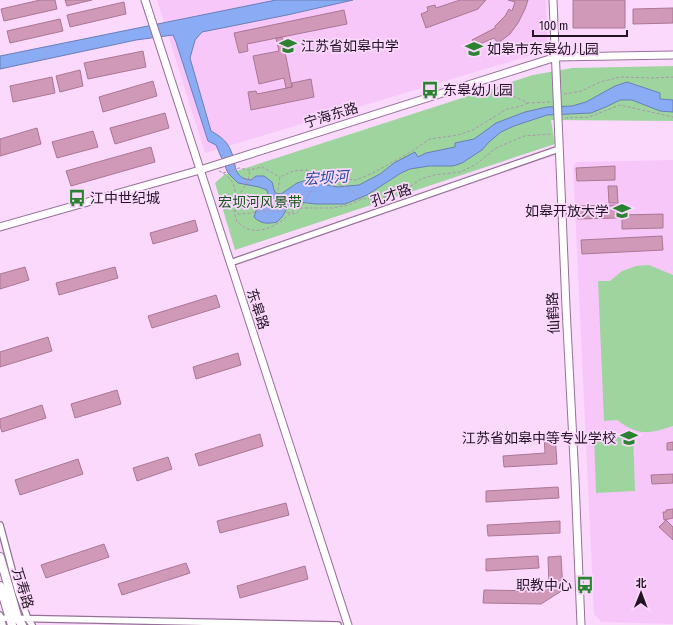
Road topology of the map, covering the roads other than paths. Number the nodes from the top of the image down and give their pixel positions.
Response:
1 (145, 0) edge
2 (553, 0) edge
3 (673, 54) edge
4 (556, 57) junction
5 (559, 149) junction
6 (200, 170) junction
7 (0, 227) edge
8 (230, 263) junction
9 (0, 524) edge
10 (0, 557) edge
11 (0, 586) edge
12 (4, 619) edge
13 (23, 621) edge
14 (3, 625) edge
15 (32, 625) edge
16 (338, 625) edge
17 (348, 625) edge
18 (581, 625) edge

1 - 6 street, 东皋路
2 - 4 street, 仙鹤路
3 - 4 street, 宁海东路
4 - 5 street, 仙鹤路
4 - 6 street, 宁海东路
5 - 8 street, 孔才路
5 - 18 street, 仙鹤路
6 - 7 street, 宁海东路
6 - 8 street, 东皋路
8 - 17 street, 东皋路
9 - 13 street
10 - 13 main road, 万寿路
11 - 12 main road, 万寿路
12 - 13 street
12 - 14 street
13 - 15 street
13 - 16 street

